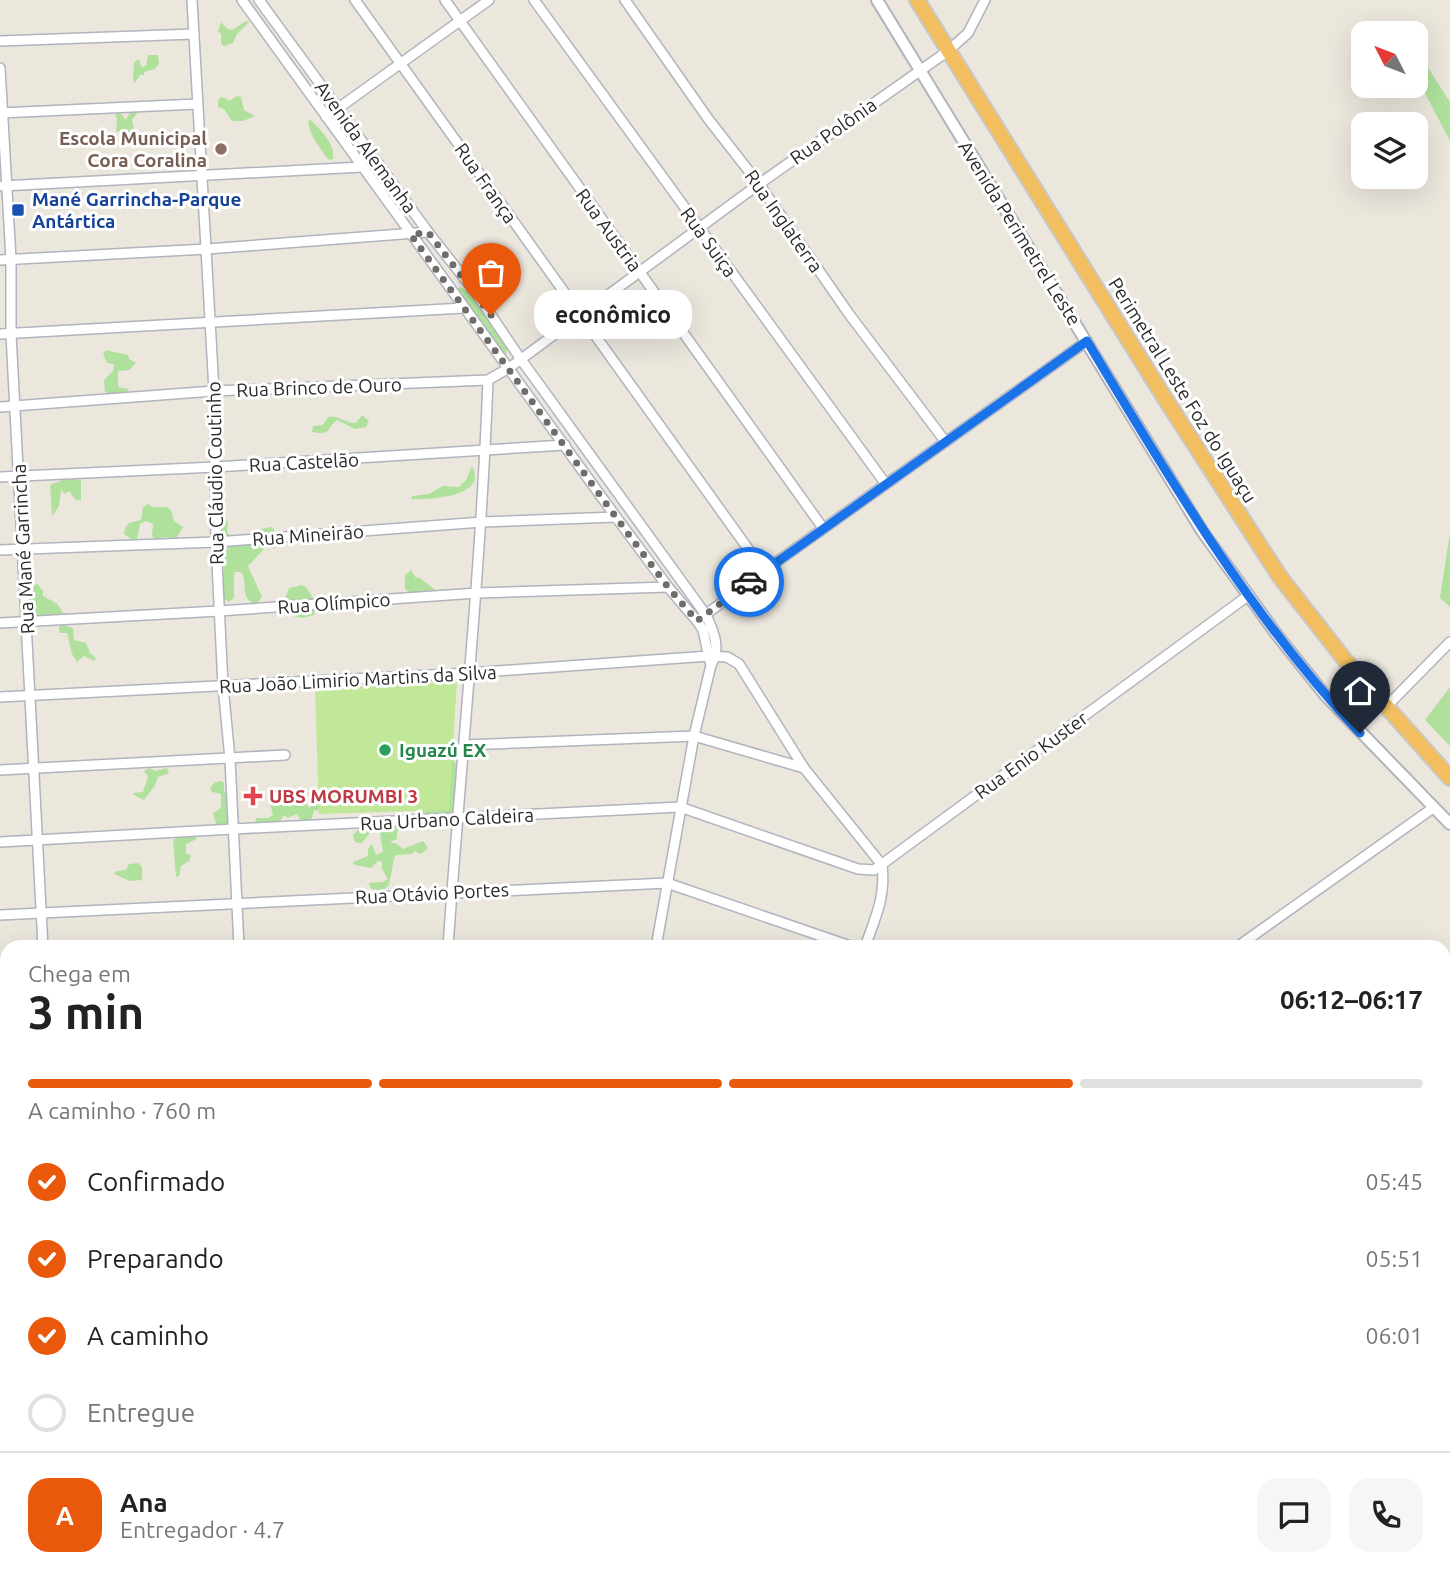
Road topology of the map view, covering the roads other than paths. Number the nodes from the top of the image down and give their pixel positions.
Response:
1 (191, 0) edge
2 (242, 0) edge
3 (259, 0) edge
4 (355, 0) edge
5 (445, 0) edge
6 (489, 0) edge
7 (534, 0) edge
8 (625, 0) edge
9 (877, 0) edge
10 (917, 0) edge
11 (985, 0) edge
12 (460, 21) junction
13 (194, 34) junction
14 (0, 41) edge
15 (948, 51) junction
16 (401, 63) junction
17 (0, 68) edge
18 (919, 70) junction
19 (197, 104) junction
20 (338, 108) junction
21 (1, 113) edge
22 (326, 117) junction
23 (362, 167) junction
24 (201, 176) junction
25 (758, 184) junction
26 (3, 186) edge
27 (700, 228) junction
28 (428, 232) junction
29 (411, 235) junction
30 (207, 249) junction
31 (11, 259) junction
32 (0, 260) edge
33 (640, 273) junction
34 (464, 308) junction
35 (580, 316) junction
36 (209, 323) junction
37 (0, 334) edge
38 (11, 334) junction
39 (1087, 341) junction
40 (520, 358) junction
41 (509, 368) junction
42 (488, 380) junction
43 (214, 391) junction
44 (15, 406) junction
45 (0, 407) edge
46 (945, 441) junction
47 (565, 445) junction
48 (486, 450) junction
49 (215, 467) junction
50 (19, 475) junction
51 (0, 477) edge
52 (885, 484) junction
53 (616, 517) junction
54 (482, 522) junction
55 (823, 528) junction
56 (216, 542) junction
57 (22, 548) junction
58 (0, 550) edge
59 (764, 571) junction
60 (668, 587) junction
61 (477, 593) junction
62 (1249, 595) junction
63 (219, 611) junction
64 (701, 618) junction
65 (26, 621) junction
66 (0, 623) edge
67 (1450, 642) edge
68 (712, 659) junction
69 (469, 674) junction
70 (223, 686) junction
71 (30, 696) junction
72 (0, 697) edge
73 (1386, 707) junction
74 (694, 736) junction
75 (464, 745) junction
76 (285, 755) dead end
77 (230, 759) junction
78 (804, 768) junction
79 (34, 769) junction
80 (0, 770) edge
81 (1450, 778) edge
82 (680, 807) junction
83 (1433, 808) junction
84 (457, 818) junction
85 (1450, 824) edge
86 (233, 829) junction
87 (38, 840) junction
88 (0, 842) edge
89 (882, 865) junction
90 (667, 883) junction
91 (452, 892) junction
92 (236, 903) junction
93 (41, 913) junction
94 (0, 915) edge
95 (43, 940) edge
96 (239, 940) edge
97 (449, 940) edge
98 (657, 940) edge
99 (833, 940) edge
100 (868, 940) edge
101 (1247, 940) edge

1 - 13 street, Rua Cláudio Coutinho
2 - 22 street, Avenida Alemanha
3 - 20 street, Avenida Alemanha
4 - 16 street, Rua França
5 - 12 street, Rua Austria
6 - 12 street
7 - 27 street, Rua Suiça
8 - 25 street, Rua Inglaterra
9 - 18 street, Avenida Perimetrel Leste
10 - 15 highway, Perimetral Leste Foz do Iguaçu
11 - 15 street, Rua Polônia
12 - 16 street
12 - 33 street, Rua Austria
13 - 14 street
13 - 19 street, Rua Cláudio Coutinho
15 - 18 street, Rua Polônia
15 - 73 highway, Perimetral Leste Foz do Iguaçu
16 - 20 street
16 - 35 street, Rua França
17 - 21 street, Rua Mané Garrincha
18 - 25 street, Rua Polônia
18 - 39 street, Avenida Perimetrel Leste
19 - 21 street
19 - 24 street, Rua Cláudio Coutinho
20 - 22 street
20 - 28 street, Avenida Alemanha
21 - 26 street, Rua Mané Garrincha
22 - 23 street, Avenida Alemanha
23 - 24 street
23 - 29 street, Avenida Alemanha
24 - 26 street
24 - 30 street, Rua Cláudio Coutinho
25 - 27 street, Rua Polônia
25 - 46 street, Rua Inglaterra
26 - 31 street, Rua Mané Garrincha
27 - 33 street, Rua Polônia
27 - 52 street, Rua Suiça
28 - 29 street
28 - 40 street, Avenida Alemanha
29 - 30 street
29 - 34 street, Avenida Alemanha
30 - 31 street
30 - 36 street, Rua Cláudio Coutinho
31 - 32 street
31 - 38 street, Rua Mané Garrincha
33 - 35 street, Rua Polônia
33 - 55 street, Rua Austria
34 - 36 street
34 - 41 street, Avenida Alemanha
35 - 40 street, Rua Polônia
35 - 59 street, Rua França
36 - 38 street
36 - 43 street, Rua Cláudio Coutinho
37 - 38 street
38 - 44 street, Rua Mané Garrincha
39 - 46 street
39 - 62 street, Avenida Perimetrel Leste
40 - 41 street, Rua Polônia
40 - 64 street, Avenida Alemanha
41 - 42 street, Rua Brinco de Ouro
41 - 47 street, Avenida Alemanha
42 - 43 street, Rua Brinco de Ouro
42 - 48 street
43 - 44 street, Rua Brinco de Ouro
43 - 49 street, Rua Cláudio Coutinho
44 - 45 street, Rua Brinco de Ouro
44 - 50 street, Rua Mané Garrincha
46 - 52 street
47 - 48 street, Rua Castelão
47 - 53 street, Avenida Alemanha
48 - 49 street, Rua Castelão
48 - 54 street
49 - 50 street, Rua Castelão
49 - 56 street, Rua Cláudio Coutinho
50 - 51 street, Rua Castelão
50 - 57 street, Rua Mané Garrincha
52 - 55 street
53 - 54 street, Rua Mineirão
53 - 60 street, Avenida Alemanha
54 - 56 street, Rua Mineirão
54 - 61 street
55 - 59 street
56 - 57 street, Rua Mineirão
56 - 63 street, Rua Cláudio Coutinho
57 - 58 street, Rua Mineirão
57 - 65 street, Rua Mané Garrincha
59 - 64 street
60 - 61 street, Rua Olímpico
60 - 64 street, Avenida Alemanha
61 - 63 street, Rua Olímpico
61 - 69 street
62 - 83 street, Avenida Perimetrel Leste
62 - 89 street, Rua Enio Kuster
63 - 65 street, Rua Olímpico
63 - 70 street, Rua Cláudio Coutinho
64 - 68 street, Avenida Alemanha
65 - 66 street, Rua Olímpico
65 - 71 street, Rua Mané Garrincha
67 - 73 street
68 - 69 street, Rua João Limirio Martins da Silva
68 - 74 street
68 - 78 street
69 - 70 street, Rua João Limirio Martins da Silva
69 - 75 street
70 - 71 street, Rua João Limirio Martins da Silva
70 - 77 street, Rua Cláudio Coutinho
71 - 72 street, Rua João Limirio Martins da Silva
71 - 79 street, Rua Mané Garrincha
73 - 81 highway, Perimetral Leste Foz do Iguaçu
74 - 75 street
74 - 78 street
74 - 82 street
75 - 84 street
76 - 77 street
77 - 79 street
77 - 86 street, Rua Cláudio Coutinho
78 - 89 street
79 - 80 street
79 - 87 street, Rua Mané Garrincha
82 - 84 street, Rua Urbano Caldeira
82 - 89 street, Rua Urbano Caldeira
82 - 90 street
83 - 85 street, Avenida Perimetrel Leste
83 - 101 street
84 - 86 street, Rua Urbano Caldeira
84 - 91 street
86 - 87 street, Rua Urbano Caldeira
86 - 92 street, Rua Cláudio Coutinho
87 - 88 street, Rua Urbano Caldeira
87 - 93 street, Rua Mané Garrincha
89 - 100 street
90 - 91 street, Rua Otávio Portes
90 - 98 street
90 - 99 street, Rua Otávio Portes
91 - 92 street, Rua Otávio Portes
91 - 97 street
92 - 93 street, Rua Otávio Portes
92 - 96 street, Rua Cláudio Coutinho
93 - 94 street, Rua Otávio Portes
93 - 95 street, Rua Mané Garrincha

